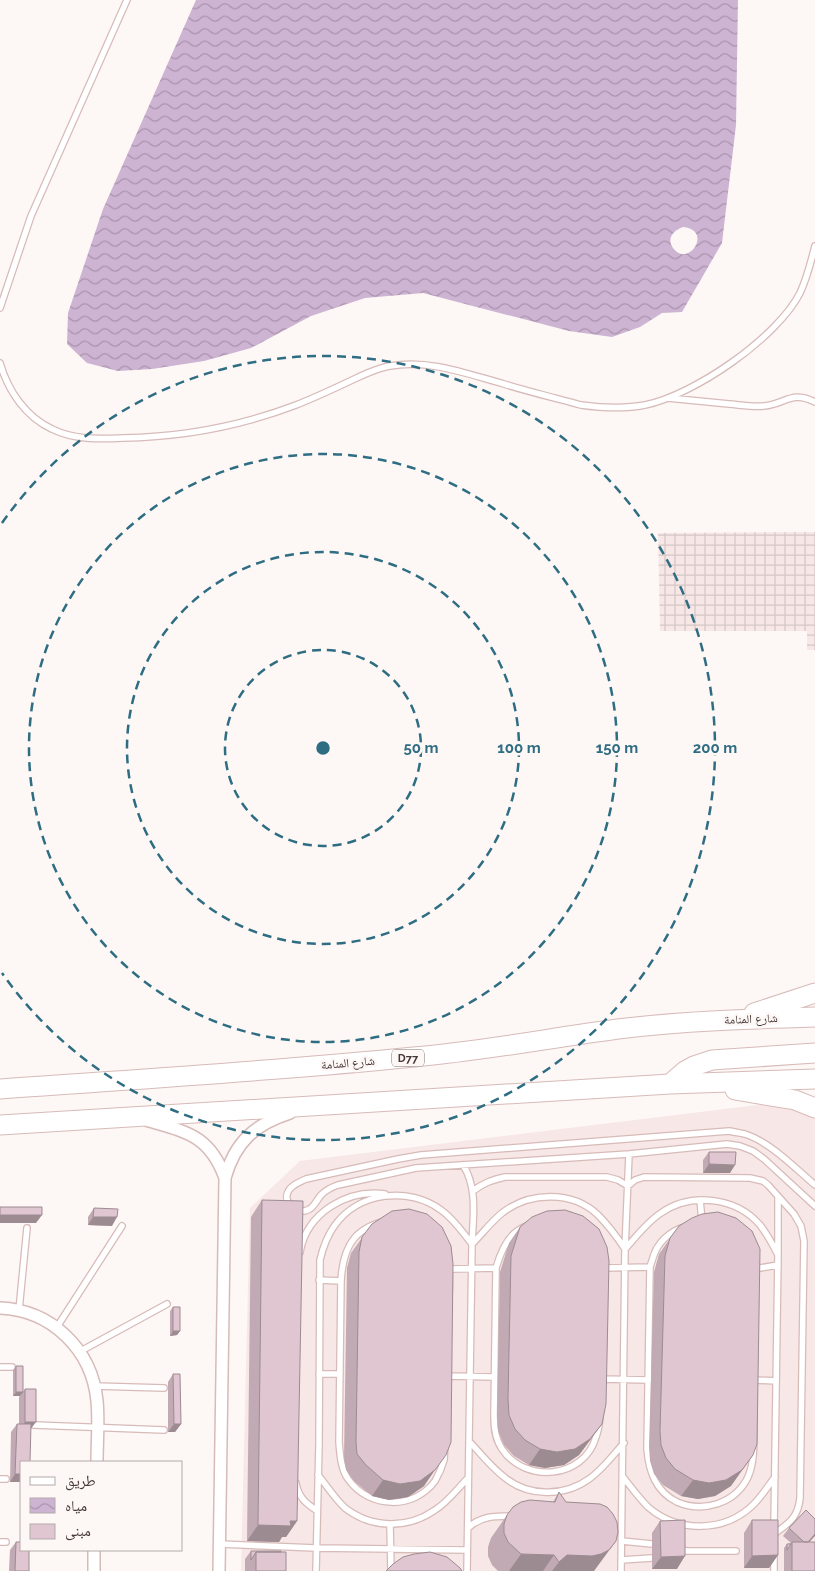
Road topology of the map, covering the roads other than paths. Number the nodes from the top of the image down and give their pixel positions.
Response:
1 (127, 0) edge
2 (815, 246) edge
3 (0, 308) edge
4 (0, 363) edge
5 (668, 398) junction
6 (815, 402) edge
7 (815, 993) edge
8 (815, 1017) edge
9 (734, 1020) junction
10 (815, 1053) edge
11 (815, 1079) edge
12 (699, 1083) junction
13 (670, 1084) junction
14 (0, 1089) edge
15 (311, 1106) junction
16 (815, 1108) edge
17 (132, 1116) junction
18 (0, 1125) edge
19 (629, 1154) junction
20 (463, 1165) junction
21 (225, 1178) junction
22 (628, 1186) junction
23 (815, 1186) edge
24 (473, 1191) junction
25 (391, 1194) junction
26 (778, 1197) junction
27 (700, 1200) junction
28 (815, 1206) edge
29 (702, 1223) junction
30 (122, 1226) dead end
31 (27, 1228) dead end
32 (472, 1244) junction
33 (625, 1249) junction
34 (300, 1255) edge
35 (778, 1255) junction
36 (778, 1265) junction
37 (650, 1267) junction
38 (472, 1268) junction
39 (496, 1268) junction
40 (602, 1268) junction
41 (625, 1268) junction
42 (449, 1269) junction
43 (754, 1269) junction
44 (320, 1280) junction
45 (341, 1281) junction
46 (167, 1304) dead end
47 (0, 1308) edge
48 (19, 1310) junction
49 (57, 1327) junction
50 (79, 1352) junction
51 (0, 1367) edge
52 (12, 1367) dead end
53 (319, 1374) junction
54 (340, 1374) junction
55 (447, 1376) junction
56 (470, 1376) junction
57 (494, 1376) junction
58 (600, 1379) junction
59 (624, 1379) junction
60 (648, 1380) junction
61 (754, 1380) junction
62 (776, 1381) junction
63 (94, 1386) junction
64 (164, 1388) dead end
65 (34, 1425) edge
66 (97, 1427) junction
67 (164, 1430) dead end
68 (468, 1442) junction
69 (624, 1444) junction
70 (97, 1461) edge
71 (318, 1475) junction
72 (623, 1477) junction
73 (775, 1477) junction
74 (296, 1478) edge
75 (468, 1478) junction
76 (547, 1492) junction
77 (547, 1500) edge
78 (316, 1510) junction
79 (521, 1516) edge
80 (614, 1521) edge
81 (390, 1524) junction
82 (622, 1526) junction
83 (468, 1528) junction
84 (774, 1534) junction
85 (622, 1540) junction
86 (219, 1544) junction
87 (652, 1544) dead end
88 (316, 1548) junction
89 (391, 1549) junction
90 (467, 1550) junction
91 (94, 1551) edge
92 (677, 1551) edge
93 (736, 1551) dead end
94 (652, 1558) dead end
95 (622, 1560) junction
96 (94, 1571) edge
97 (219, 1571) edge
98 (316, 1571) edge
99 (391, 1571) edge
100 (467, 1571) edge
101 (621, 1571) edge
102 (774, 1571) edge

1 - 3 lane
2 - 5 lane
4 - 5 lane
5 - 6 lane
7 - 9 main road
8 - 9 main road, شارع المنامة / D77
9 - 14 main road, شارع المنامة / D77
10 - 13 main road
11 - 12 main road
12 - 13 main road
12 - 16 main road
13 - 15 main road
15 - 17 main road
15 - 21 street
17 - 18 main road
17 - 21 street
19 - 20 lane
19 - 22 lane
19 - 28 lane
20 - 23 lane
20 - 24 lane
21 - 86 street
22 - 24 lane
22 - 26 lane
22 - 33 lane
24 - 32 lane
25 - 32 lane
25 - 34 lane
25 - 44 lane
26 - 35 lane
26 - 84 lane
27 - 29 lane
27 - 33 lane
27 - 35 lane
29 - 37 lane
29 - 43 lane
30 - 49 lane
31 - 48 lane
32 - 33 lane
32 - 38 lane
33 - 41 lane
35 - 36 lane
36 - 43 lane
36 - 62 lane
37 - 41 lane
37 - 60 lane
38 - 39 lane
38 - 42 lane
38 - 56 lane
39 - 40 lane
39 - 57 lane
40 - 41 lane
40 - 58 lane
41 - 59 lane
42 - 45 lane
42 - 55 lane
43 - 61 lane
44 - 45 lane
44 - 53 lane
45 - 54 lane
46 - 50 lane
47 - 48 street
48 - 49 street
49 - 50 street
50 - 63 street
51 - 52 lane
53 - 54 lane
53 - 71 lane
54 - 55 lane
55 - 56 lane
56 - 57 lane
56 - 68 lane
57 - 58 lane
58 - 59 lane
59 - 60 lane
59 - 69 lane
60 - 61 lane
61 - 62 lane
62 - 73 lane
63 - 64 lane
63 - 66 street
65 - 66 lane
66 - 67 lane
66 - 70 street
68 - 75 lane
68 - 76 lane
69 - 72 lane
69 - 76 lane
71 - 78 lane
71 - 81 lane
72 - 73 lane
72 - 82 lane
73 - 84 lane
74 - 78 lane
75 - 81 lane
75 - 83 lane
76 - 77 lane
78 - 88 lane
79 - 83 lane
80 - 82 lane
81 - 89 lane
82 - 85 lane
83 - 90 lane
84 - 102 lane
85 - 87 lane
85 - 95 lane
86 - 88 lane
86 - 97 street
88 - 89 lane
88 - 98 lane
89 - 90 lane
89 - 99 lane
90 - 100 lane
91 - 96 street
92 - 93 lane
94 - 95 lane
95 - 101 lane

